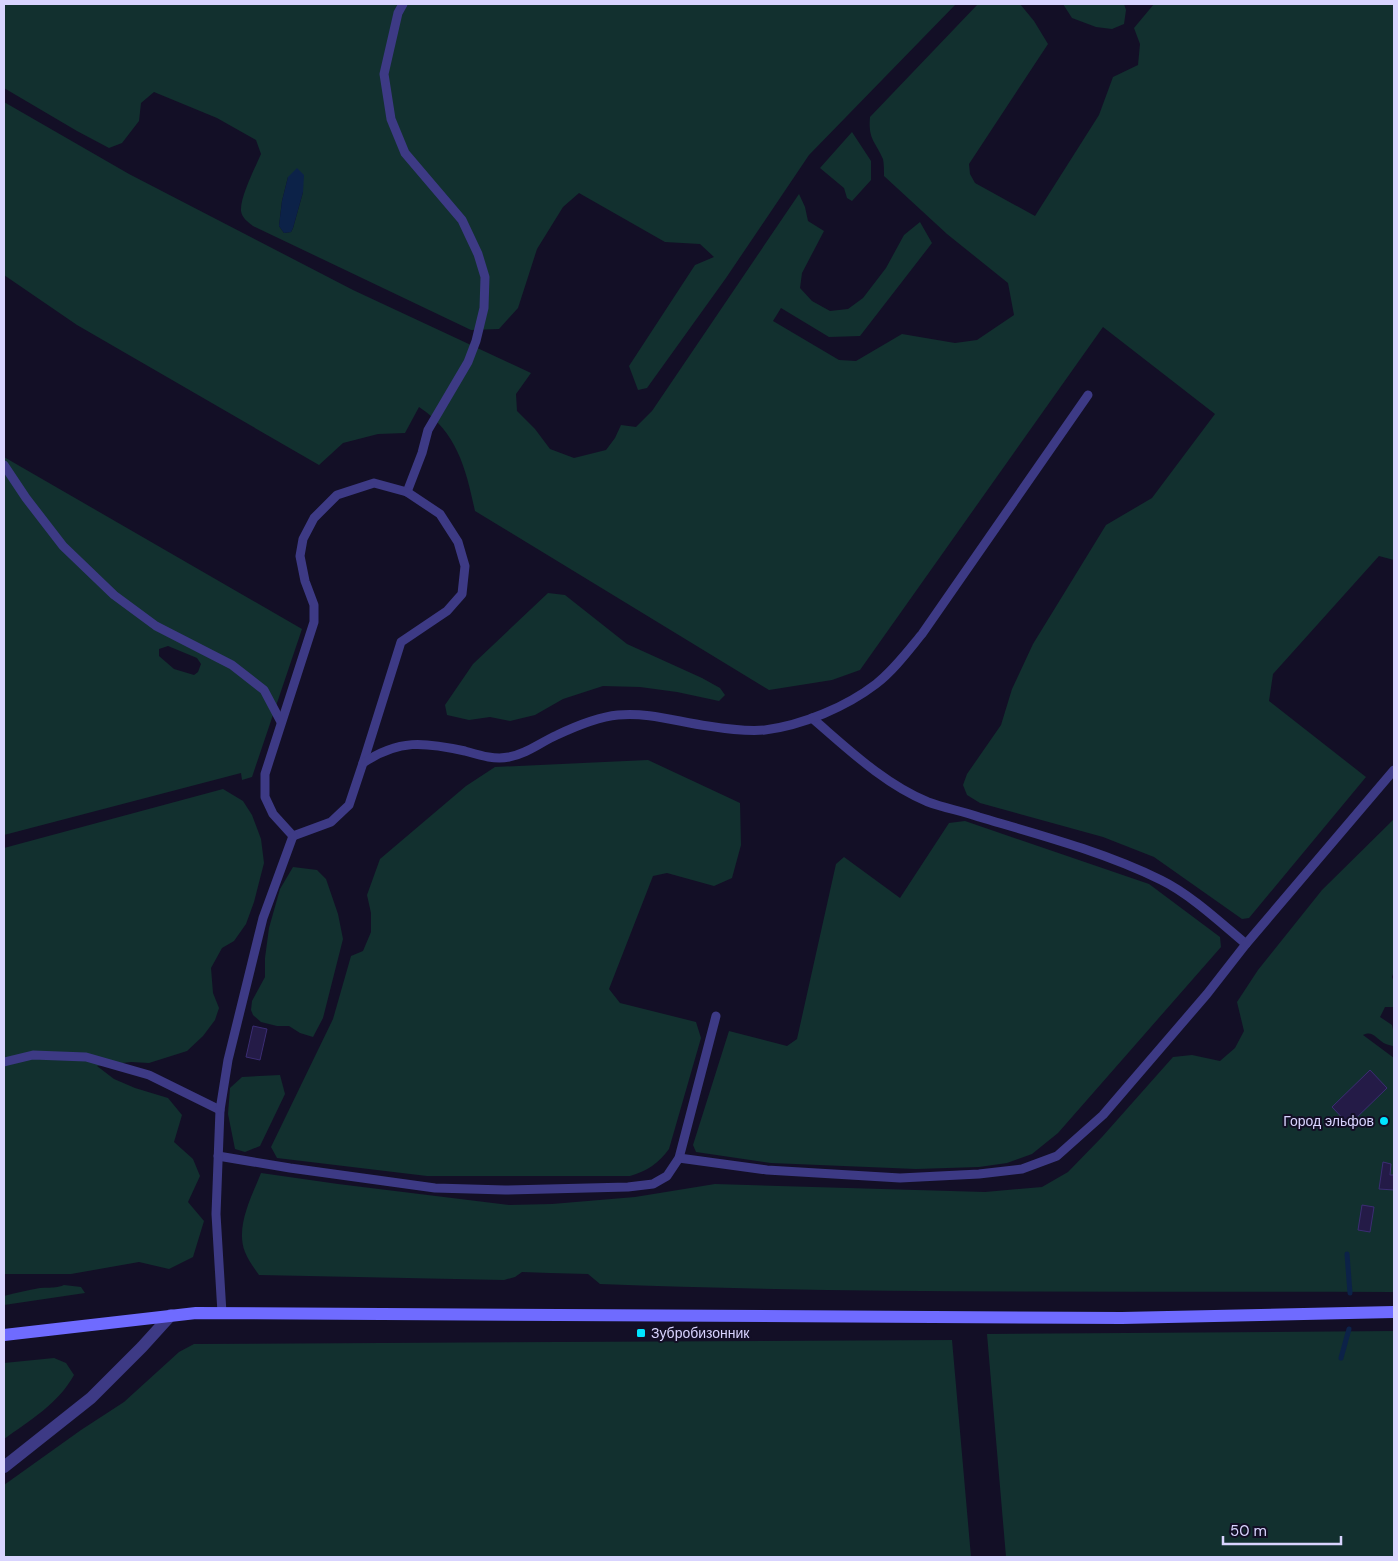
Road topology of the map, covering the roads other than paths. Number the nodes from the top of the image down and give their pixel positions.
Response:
1 (403, 4) edge
2 (1088, 395) dead end
3 (4, 465) edge
4 (407, 492) junction
5 (812, 718) junction
6 (281, 722) junction
7 (364, 763) junction
8 (1394, 770) edge
9 (293, 836) junction
10 (1246, 944) junction
11 (716, 1016) dead end
12 (4, 1062) edge
13 (220, 1110) junction
14 (218, 1156) junction
15 (680, 1158) junction
16 (1394, 1312) edge
17 (222, 1313) junction
18 (171, 1315) junction
19 (4, 1335) edge
20 (4, 1467) edge

1 - 4 lane
2 - 5 lane
3 - 6 lane
4 - 6 lane
4 - 7 lane
5 - 7 lane
5 - 10 lane
6 - 9 lane
7 - 9 lane
8 - 10 lane
9 - 13 lane
10 - 15 lane
11 - 15 lane
12 - 13 lane
13 - 14 lane
14 - 15 lane
14 - 17 lane
16 - 17 main road
17 - 18 main road
18 - 19 main road
18 - 20 street

